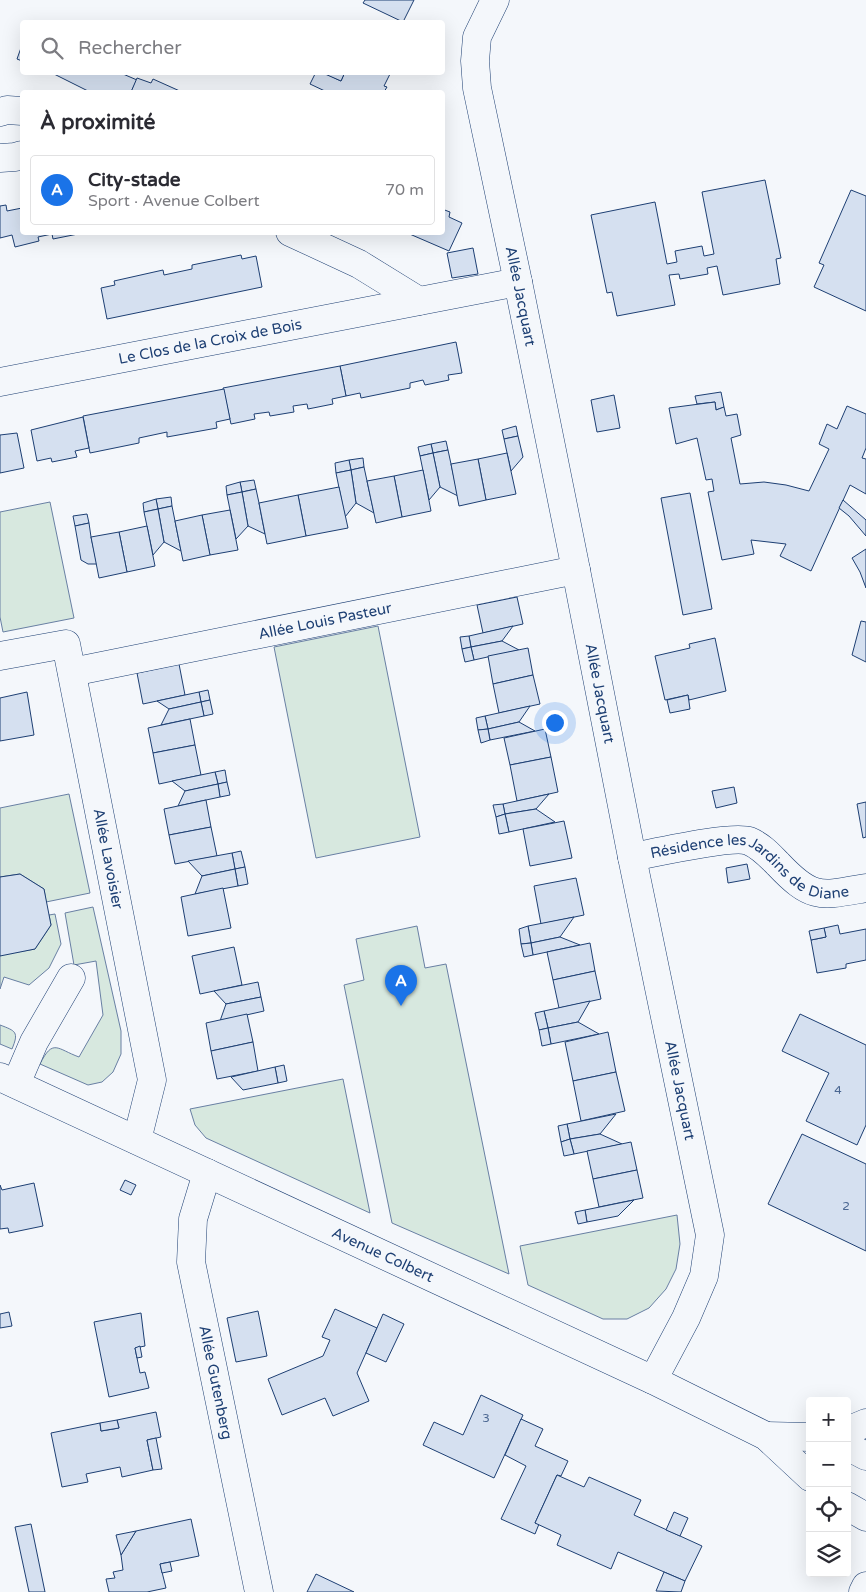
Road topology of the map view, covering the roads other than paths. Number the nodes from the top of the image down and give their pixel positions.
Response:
1 (495, 0) edge
2 (20, 111) edge
3 (0, 112) edge
4 (20, 155) edge
5 (0, 158) edge
6 (296, 235) edge
7 (518, 282) junction
8 (419, 301) junction
9 (0, 382) edge
10 (576, 570) junction
11 (0, 656) edge
12 (72, 672) junction
13 (632, 857) junction
14 (866, 888) edge
15 (71, 978) dead end
16 (8, 1080) edge
17 (138, 1140) junction
18 (207, 1173) junction
19 (653, 1380) junction
20 (866, 1423) edge
21 (851, 1429) edge
22 (766, 1436) junction
23 (806, 1438) edge
24 (851, 1448) edge
25 (866, 1456) edge
26 (806, 1473) edge
27 (851, 1508) edge
28 (866, 1517) edge
29 (866, 1586) edge
30 (259, 1592) edge
31 (863, 1592) edge

1 - 7 street, Allée Jacquart
2 - 3 street
4 - 5 street
6 - 8 street
7 - 8 street, Le Clos de la Croix de Bois
7 - 10 street, Allée Jacquart
8 - 9 street, Le Clos de la Croix de Bois
10 - 12 street, Allée Louis Pasteur
10 - 13 street, Allée Jacquart
11 - 12 street, Allée Lavoisier
12 - 17 street, Allée Lavoisier
13 - 14 street, Résidence les Jardins de Diane
13 - 19 street, Allée Jacquart
15 - 16 street
16 - 17 street, Avenue Colbert
17 - 18 street, Avenue Colbert
18 - 19 street, Avenue Colbert
18 - 30 street, Allée Gutenberg
19 - 22 street, Avenue Colbert
20 - 21 street
22 - 23 street, Avenue Colbert
22 - 26 street, Avenue Colbert
24 - 25 street
27 - 28 street
29 - 31 street

